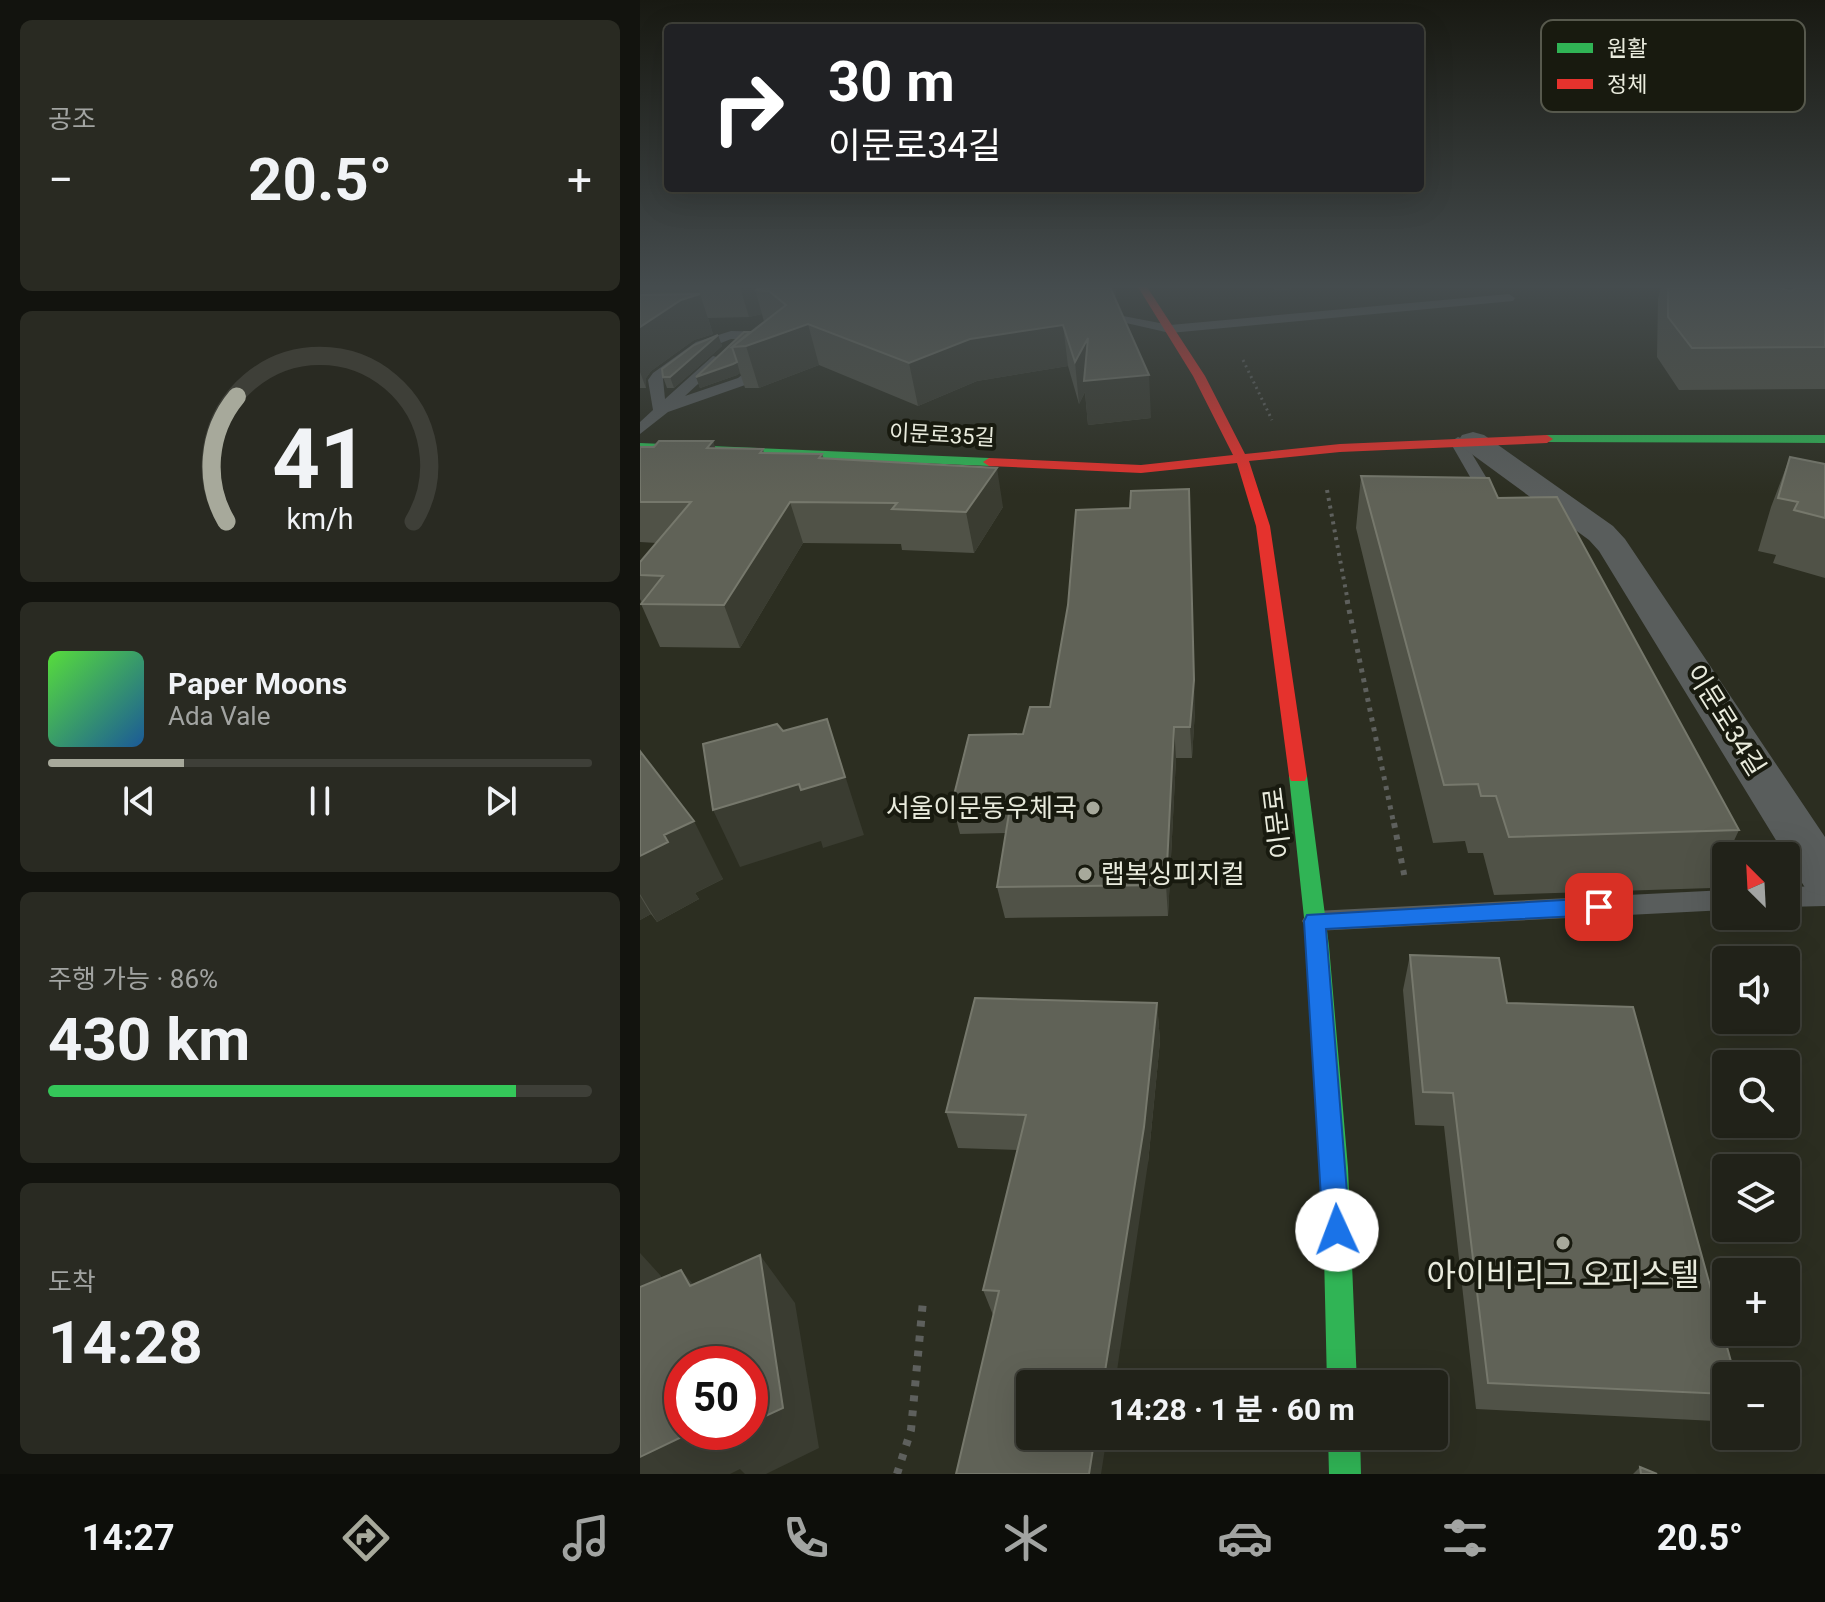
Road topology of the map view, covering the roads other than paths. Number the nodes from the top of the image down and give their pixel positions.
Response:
1 (682, 356) edge
2 (723, 356) edge
3 (777, 356) edge
4 (1187, 356) edge
5 (660, 410) junction
6 (640, 430) edge
7 (1825, 439) edge
8 (1466, 442) junction
9 (640, 447) edge
10 (1240, 457) junction
11 (1481, 482) edge
12 (1825, 877) edge
13 (1825, 896) edge
14 (1800, 897) edge
15 (1712, 901) edge
16 (1315, 921) junction
17 (1342, 1370) edge
18 (1344, 1450) edge
19 (1345, 1474) edge

1 - 5 lane
2 - 5 lane
3 - 5 lane
4 - 10 main road, 이문로
5 - 6 lane
7 - 8 main road, 이문로35길
8 - 10 main road, 이문로35길
8 - 11 lane
8 - 12 street, 이문로34길
9 - 10 main road, 이문로35길
10 - 16 main road, 이문로
13 - 14 lane
15 - 16 lane
16 - 17 main road, 이문로
18 - 19 main road

